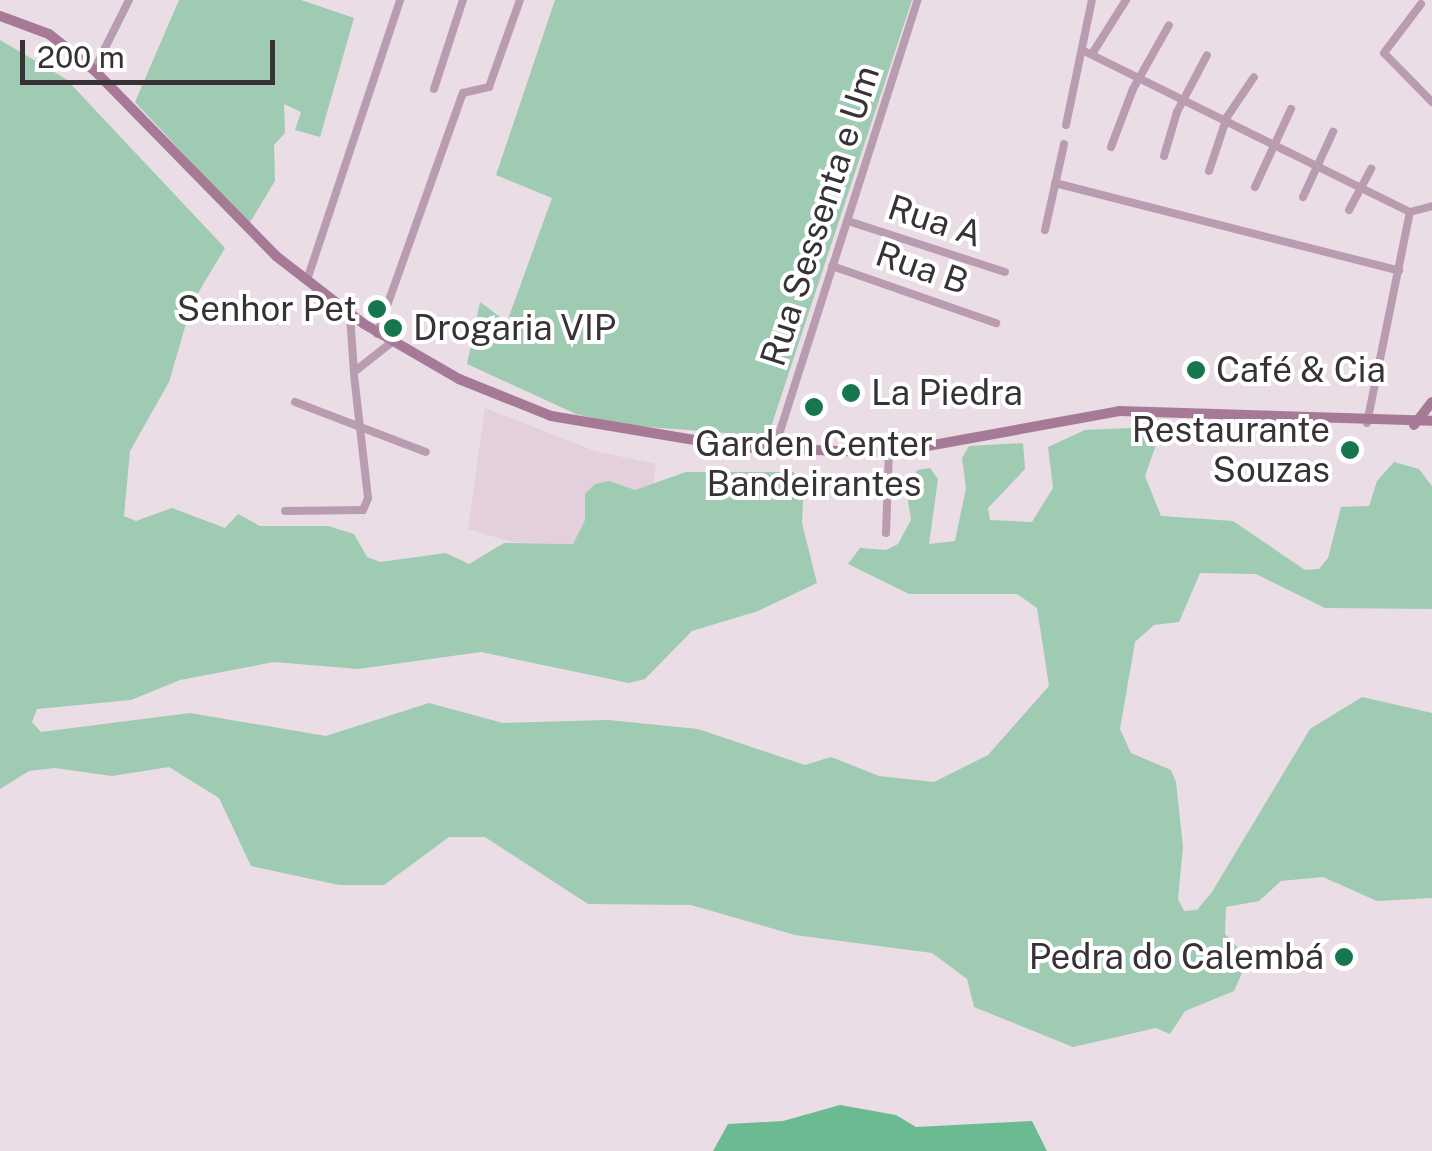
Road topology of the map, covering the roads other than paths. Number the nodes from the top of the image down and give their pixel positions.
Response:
1 (129, 0) edge
2 (400, 0) edge
3 (464, 0) edge
4 (520, 0) edge
5 (918, 0) edge
6 (1092, 0) edge
7 (1126, 0) edge
8 (1421, 4) dead end
9 (0, 16) edge
10 (1169, 25) dead end
11 (1088, 53) junction
12 (1207, 56) dead end
13 (94, 70) junction
14 (1140, 75) junction
15 (1254, 76) dead end
16 (434, 89) dead end
17 (1184, 97) junction
18 (1431, 99) edge
19 (1291, 109) dead end
20 (1226, 117) junction
21 (1066, 125) dead end
22 (1333, 132) dead end
23 (1272, 140) junction
24 (1064, 144) dead end
25 (1111, 147) dead end
26 (1164, 156) dead end
27 (1316, 163) junction
28 (1371, 168) dead end
29 (1209, 171) dead end
30 (1055, 183) junction
31 (1361, 186) junction
32 (1255, 187) dead end
33 (1303, 198) dead end
34 (1432, 206) edge
35 (1349, 210) dead end
36 (1410, 212) junction
37 (848, 221) junction
38 (1044, 230) dead end
39 (832, 266) junction
40 (1399, 271) junction
41 (1004, 272) dead end
42 (306, 282) junction
43 (350, 314) junction
44 (996, 322) dead end
45 (378, 334) junction
46 (392, 342) junction
47 (354, 376) dead end
48 (1432, 401) edge
49 (295, 402) dead end
50 (1432, 421) edge
51 (1367, 424) junction
52 (1414, 424) junction
53 (360, 426) junction
54 (1432, 430) edge
55 (774, 450) junction
56 (426, 452) dead end
57 (889, 452) junction
58 (285, 510) dead end
59 (886, 534) dead end

1 - 13 street
2 - 42 street
3 - 16 street
4 - 45 street
5 - 37 street, Rua Sessenta e Um
6 - 11 street
7 - 11 street
8 - 18 street
9 - 13 main road
10 - 14 street
11 - 14 street
11 - 21 street
12 - 17 street
13 - 42 main road
14 - 17 street
14 - 25 street
15 - 20 street
17 - 20 street
17 - 26 street
19 - 23 street
20 - 23 street
20 - 29 street
22 - 27 street
23 - 27 street
23 - 32 street
24 - 30 street
27 - 31 street
27 - 33 street
28 - 31 street
30 - 38 street
30 - 40 street
31 - 35 street
31 - 36 street
34 - 36 street
36 - 40 street
37 - 39 street, Rua Sessenta e Um
37 - 41 street, Rua A
39 - 44 street, Rua B
39 - 55 street, Rua Sessenta e Um
40 - 51 street
42 - 43 main road
43 - 45 main road
43 - 46 street
45 - 46 main road
46 - 55 main road
47 - 53 street
48 - 52 main road
49 - 53 street
50 - 52 main road
51 - 52 main road
51 - 57 main road
52 - 54 main road
53 - 56 street
53 - 58 street
55 - 57 main road
57 - 59 street

